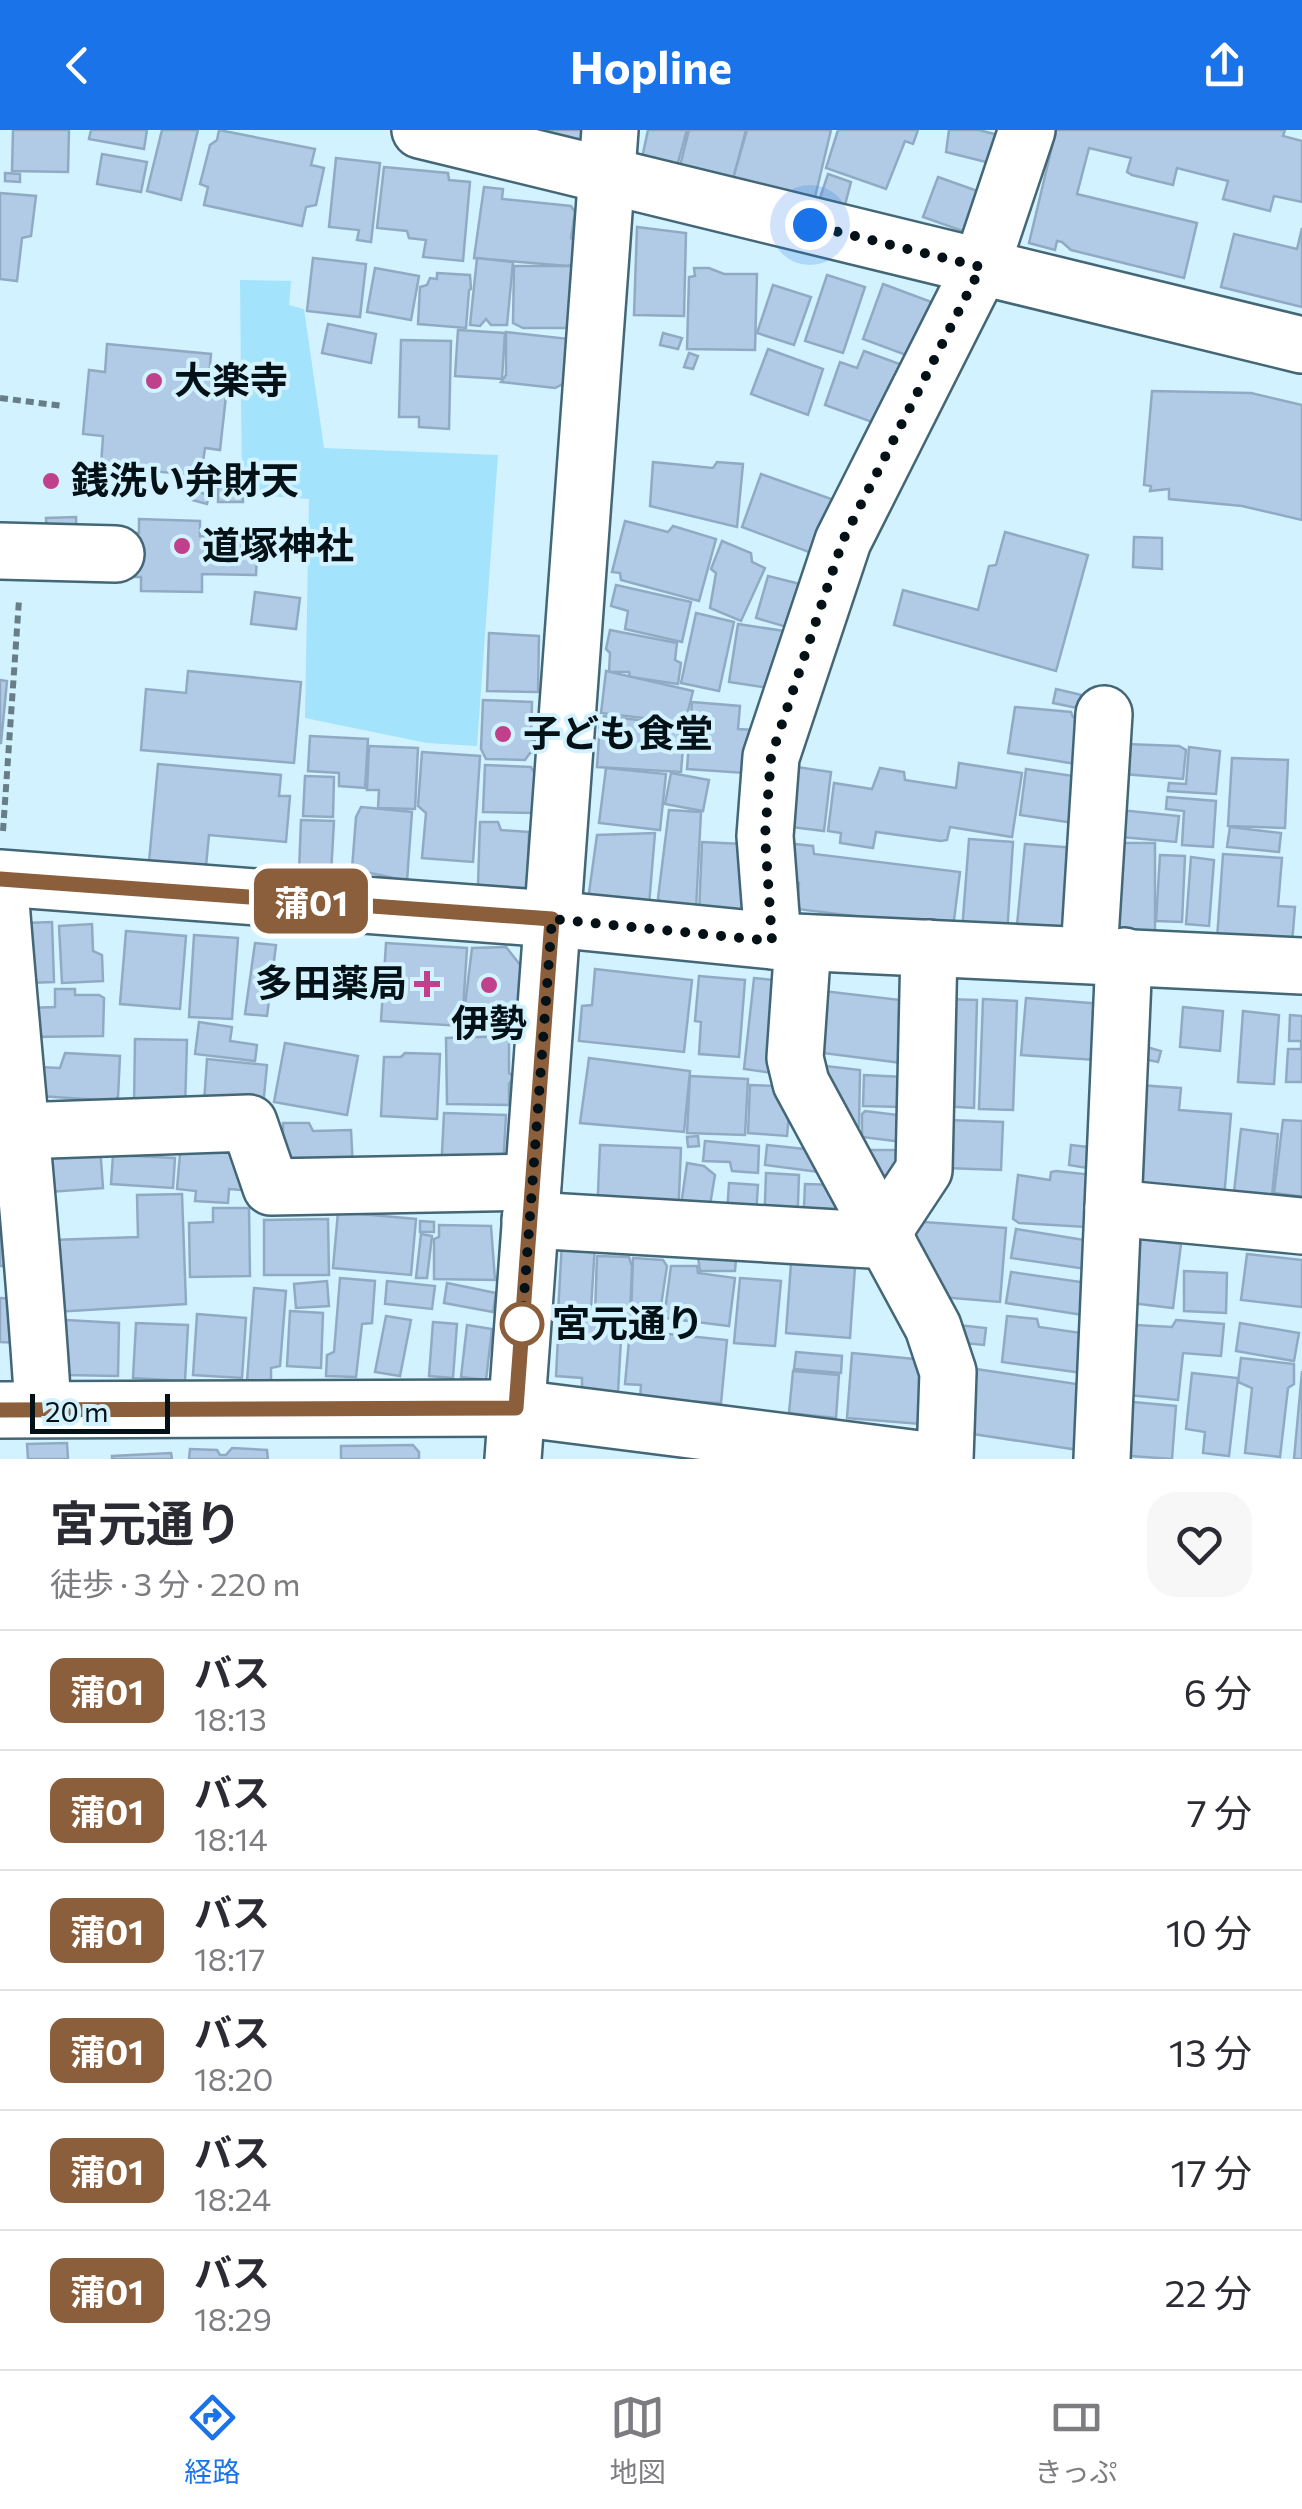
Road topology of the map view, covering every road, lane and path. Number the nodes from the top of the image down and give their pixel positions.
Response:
1 (420, 130) edge
2 (1027, 130) edge
3 (608, 152) edge
4 (981, 267) junction
5 (1302, 346) edge
6 (0, 398) edge
7 (63, 406) dead end
8 (11, 552) edge
9 (116, 554) dead end
10 (1104, 714) dead end
11 (0, 872) edge
12 (552, 919) junction
13 (788, 942) junction
14 (929, 948) junction
15 (1106, 955) junction
16 (1302, 966) edge
17 (19, 1131) junction
18 (531, 1201) junction
19 (1113, 1208) junction
20 (1302, 1226) edge
21 (886, 1236) junction
22 (21, 1410) edge
23 (515, 1434) edge
24 (919, 1459) edge
25 (945, 1459) edge
26 (1102, 1459) edge

1 - 3 street
2 - 4 street
3 - 4 street
3 - 12 street
4 - 5 street
4 - 13 street
6 - 7 path
8 - 9 street
8 - 11 path
10 - 15 street
11 - 12 street
11 - 17 street
12 - 13 street
12 - 18 street
13 - 14 street
13 - 21 street
14 - 15 street
14 - 21 street
15 - 16 street
15 - 19 street
17 - 18 street
17 - 22 street
18 - 21 street
18 - 23 street
19 - 20 street
19 - 26 street
21 - 25 street
22 - 23 street
23 - 24 street

